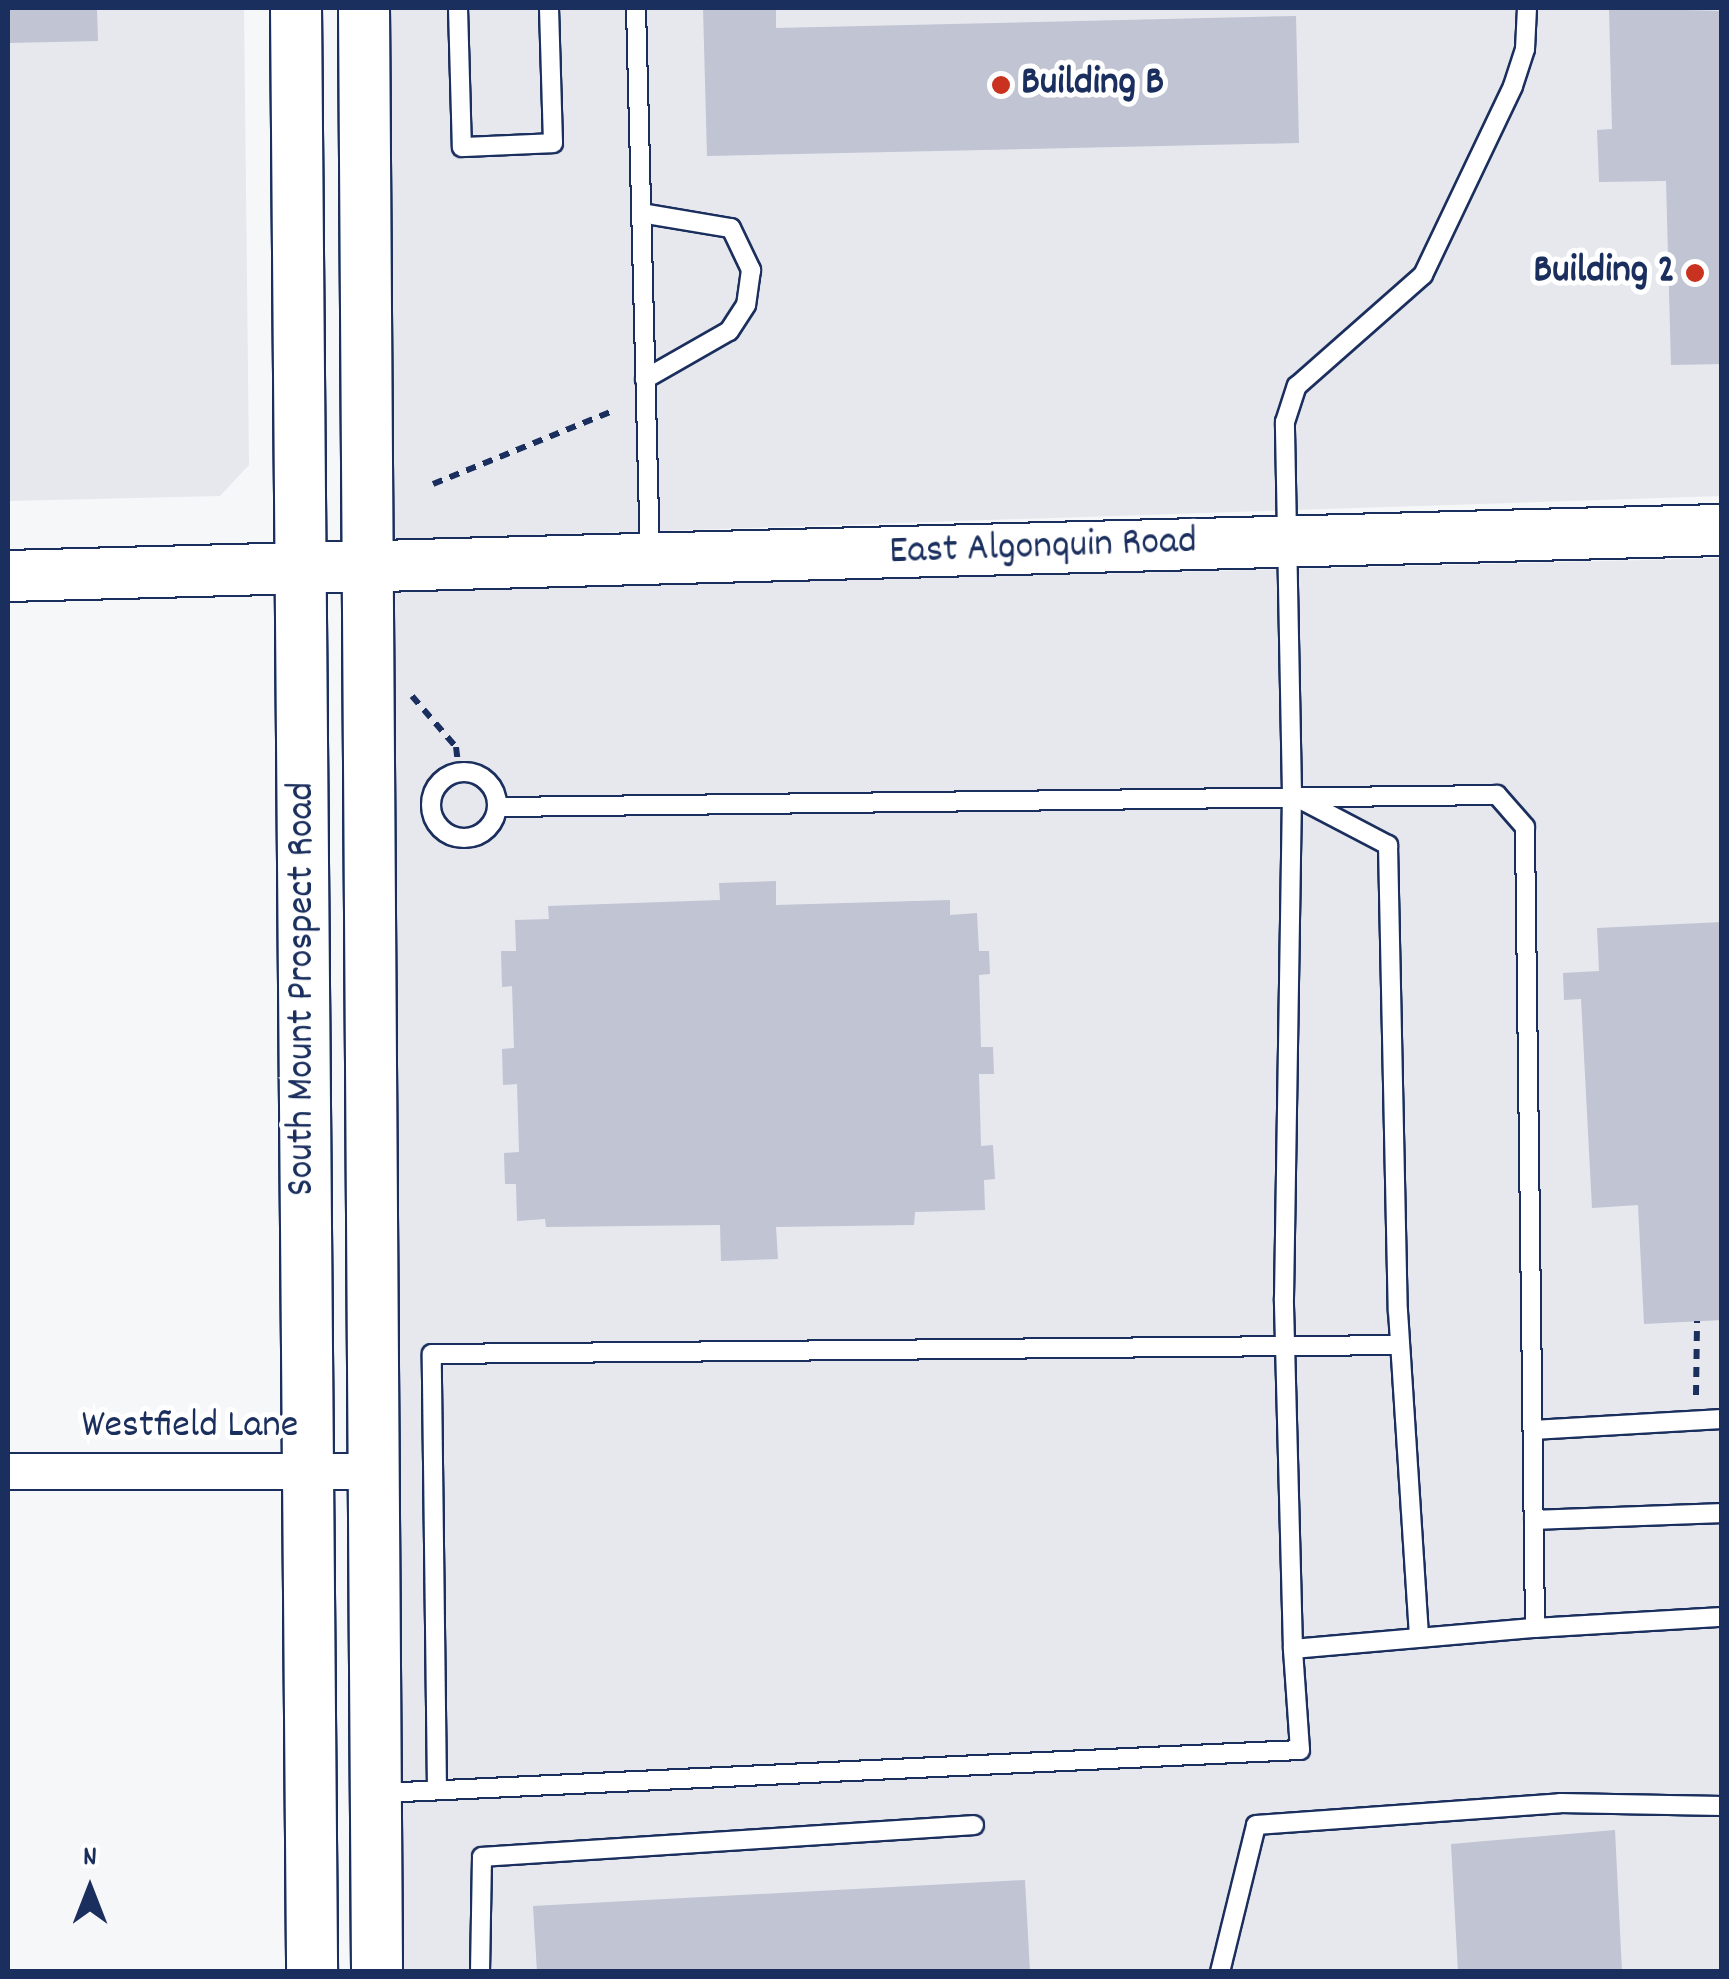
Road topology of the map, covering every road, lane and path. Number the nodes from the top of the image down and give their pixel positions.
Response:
1 (296, 8) edge
2 (364, 8) edge
3 (458, 8) edge
4 (549, 8) edge
5 (636, 8) edge
6 (1527, 8) edge
7 (642, 213) junction
8 (646, 379) junction
9 (612, 410) dead end
10 (433, 484) dead end
11 (1722, 530) edge
12 (1282, 543) junction
13 (650, 560) junction
14 (364, 566) junction
15 (301, 568) junction
16 (8, 576) edge
17 (408, 689) dead end
18 (459, 772) junction
19 (1292, 794) junction
20 (498, 807) junction
21 (1697, 1321) dead end
22 (1400, 1344) junction
23 (1286, 1347) junction
24 (1696, 1405) dead end
25 (1722, 1419) edge
26 (1533, 1430) junction
27 (8, 1470) edge
28 (308, 1471) junction
29 (373, 1472) junction
30 (1722, 1513) edge
31 (1534, 1520) junction
32 (1722, 1617) edge
33 (1534, 1628) junction
34 (1419, 1637) junction
35 (1293, 1649) junction
36 (437, 1790) junction
37 (376, 1793) junction
38 (1722, 1806) edge
39 (974, 1825) dead end
40 (312, 1972) edge
41 (377, 1972) edge
42 (480, 1972) edge
43 (1220, 1972) edge

1 - 15 main road, South Mount Prospect Road
2 - 14 main road, South Mount Prospect Road
3 - 4 lane
5 - 7 lane
6 - 12 lane
7 - 8 lane
7 - 8 lane
8 - 13 lane
9 - 10 path
11 - 12 main road, East Algonquin Road
12 - 13 main road, East Algonquin Road
12 - 19 lane
13 - 14 main road, East Algonquin Road
14 - 15 main road, East Algonquin Road
14 - 29 main road, South Mount Prospect Road
15 - 16 main road, East Algonquin Road
15 - 28 main road, South Mount Prospect Road
17 - 18 path
18 - 20 lane
18 - 20 lane
19 - 20 lane
19 - 22 lane
19 - 23 lane
19 - 26 lane
21 - 24 path
22 - 23 lane
22 - 34 lane
23 - 35 lane
23 - 36 lane
25 - 26 lane
26 - 31 lane
27 - 28 street, Westfield Lane
28 - 29 street, Westfield Lane
28 - 40 main road, South Mount Prospect Road
29 - 37 main road, South Mount Prospect Road
30 - 31 lane
31 - 33 lane
32 - 33 lane
33 - 34 lane
34 - 35 lane
35 - 36 lane
36 - 37 lane
37 - 41 main road, South Mount Prospect Road
38 - 43 lane
39 - 42 lane

